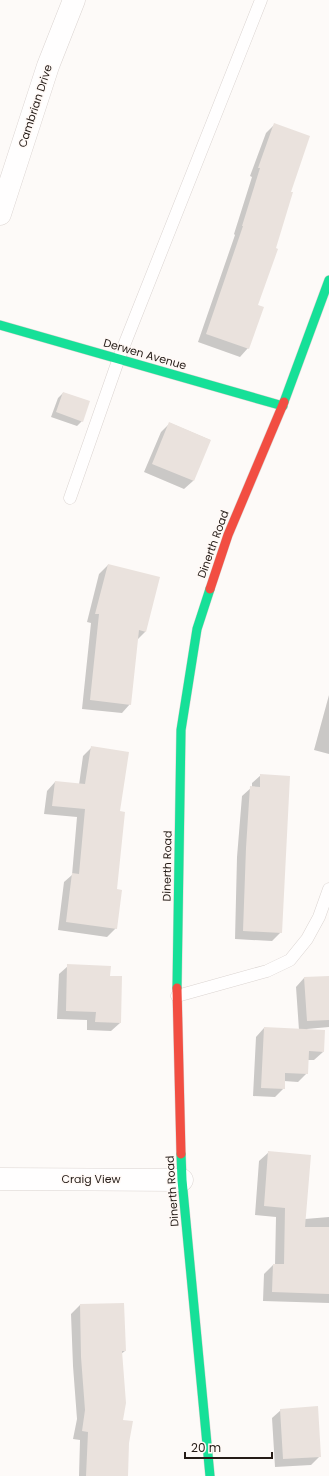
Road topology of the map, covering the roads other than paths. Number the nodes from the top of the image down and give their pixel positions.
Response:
1 (74, 0) edge
2 (261, 0) edge
3 (0, 214) edge
4 (329, 280) edge
5 (0, 325) edge
6 (119, 358) junction
7 (283, 406) junction
8 (70, 498) dead end
9 (329, 889) edge
10 (177, 996) junction
11 (0, 1179) edge
12 (182, 1180) junction
13 (210, 1476) edge

1 - 3 street, Cambrian Drive
2 - 6 lane
4 - 7 street, Dinerth Road
5 - 6 street, Derwen Avenue
6 - 7 street, Derwen Avenue
6 - 8 lane
7 - 10 street, Dinerth Road
9 - 10 lane
10 - 12 street, Dinerth Road
11 - 12 street, Craig View
12 - 13 street, Dinerth Road

